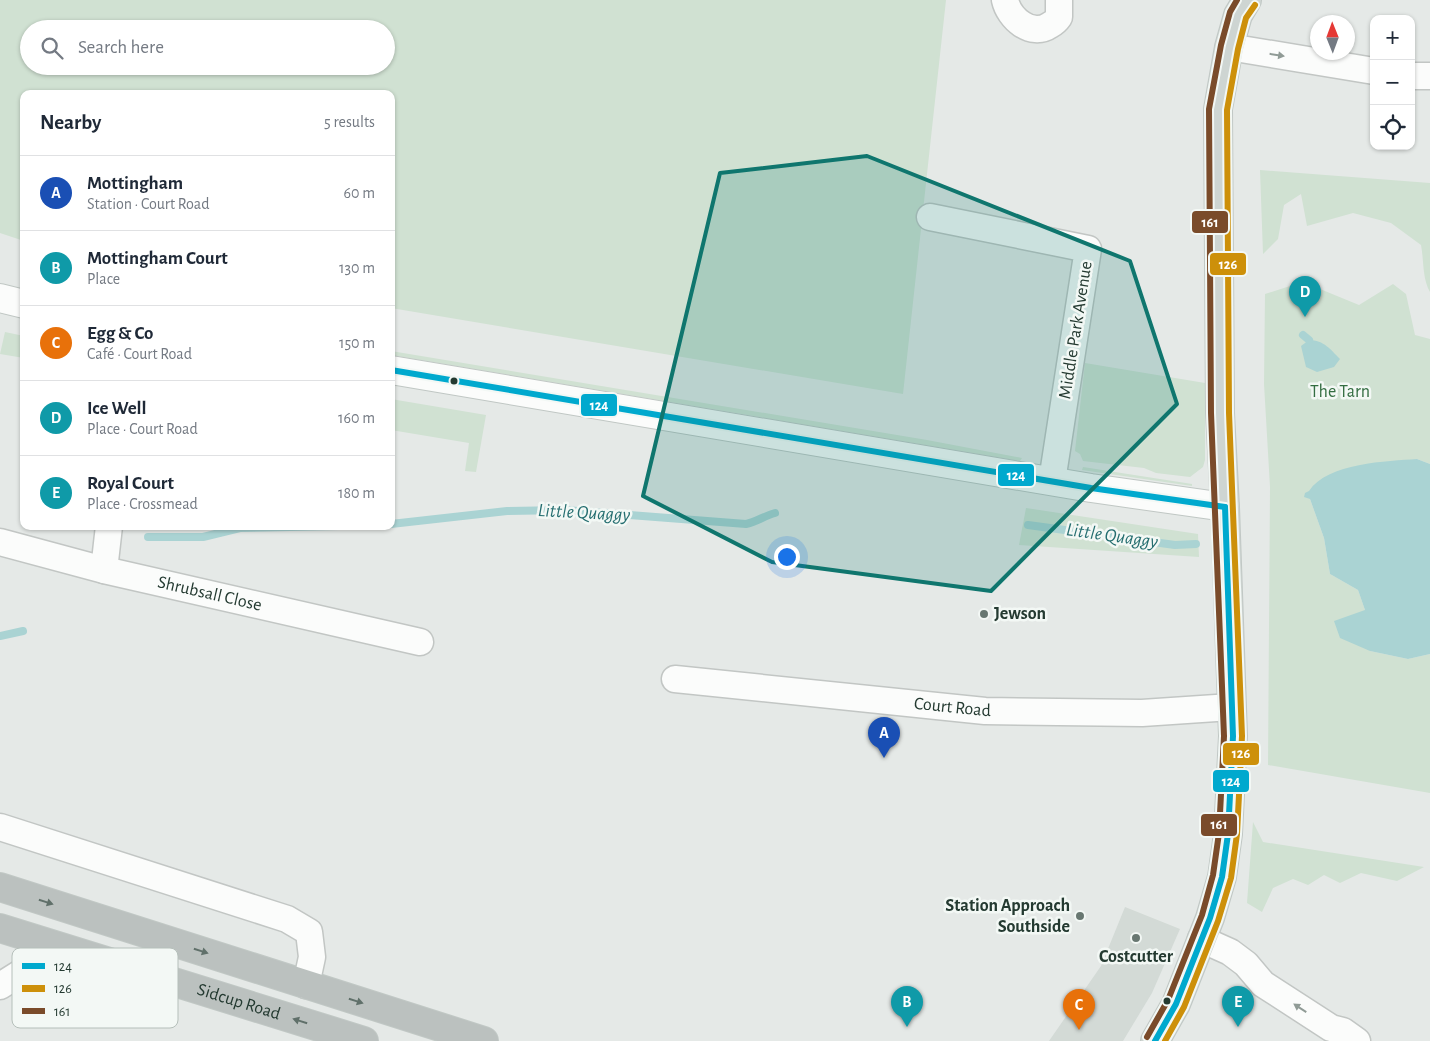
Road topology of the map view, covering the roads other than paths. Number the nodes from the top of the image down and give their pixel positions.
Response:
1 (1005, 0) edge
2 (1059, 0) edge
3 (1247, 0) edge
4 (1228, 47) junction
5 (1370, 70) edge
6 (1415, 76) edge
7 (1430, 76) edge
8 (930, 217) dead end
9 (0, 298) edge
10 (20, 303) edge
11 (395, 371) edge
12 (1052, 481) junction
13 (1225, 507) junction
14 (109, 530) edge
15 (0, 542) edge
16 (104, 570) junction
17 (420, 642) dead end
18 (675, 679) dead end
19 (1231, 707) junction
20 (0, 827) edge
21 (0, 887) edge
22 (0, 928) edge
23 (40, 940) junction
24 (1201, 940) junction
25 (36, 948) edge
26 (66, 948) edge
27 (12, 978) edge
28 (178, 983) edge
29 (306, 984) junction
30 (0, 986) edge
31 (1350, 1036) edge
32 (364, 1041) edge
33 (484, 1041) edge
34 (1155, 1041) edge

1 - 2 street
3 - 4 main road
4 -> 5 street
4 - 13 main road
6 - 7 street
8 - 12 street, Middle Park Avenue
9 - 10 street
11 - 12 street
12 - 13 street
13 - 19 main road
14 - 16 street
15 - 16 street, Shrubsall Close
16 - 17 street, Shrubsall Close
18 - 19 street, Court Road
19 - 24 main road
20 - 29 street
21 -> 29 highway, Sidcup Road
22 - 23 highway, Sidcup Road
23 - 25 street
26 -> 23 highway, Sidcup Road
31 -> 24 street
24 - 34 main road
27 - 30 street
32 -> 28 highway, Sidcup Road
29 -> 33 highway, Sidcup Road

